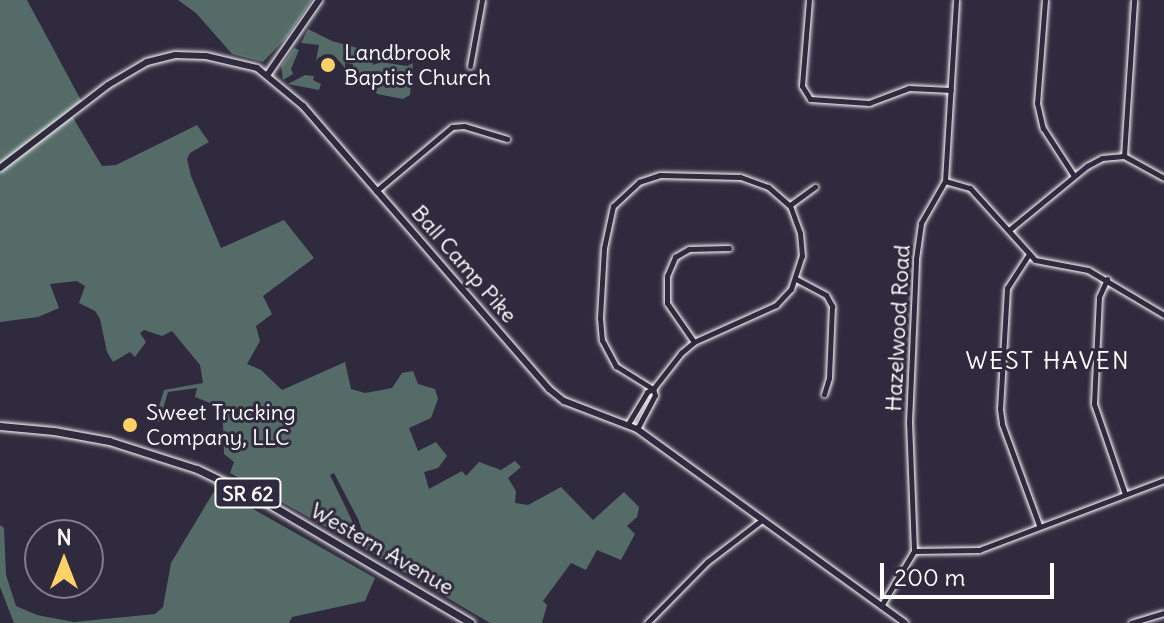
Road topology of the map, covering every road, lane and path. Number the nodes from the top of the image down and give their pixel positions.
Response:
1 (319, 0) edge
2 (482, 0) edge
3 (809, 0) edge
4 (956, 0) edge
5 (1045, 0) edge
6 (1134, 0) edge
7 (470, 66) dead end
8 (268, 74) junction
9 (951, 90) junction
10 (507, 139) dead end
11 (1124, 156) junction
12 (0, 168) edge
13 (1074, 176) junction
14 (1164, 178) edge
15 (945, 181) junction
16 (815, 187) dead end
17 (376, 191) junction
18 (790, 206) junction
19 (1009, 230) junction
20 (729, 248) dead end
21 (1029, 254) junction
22 (796, 279) junction
23 (1107, 279) junction
24 (1164, 315) edge
25 (694, 342) junction
26 (653, 389) junction
27 (824, 394) dead end
28 (628, 424) junction
29 (0, 426) edge
30 (637, 429) junction
31 (1164, 480) edge
32 (1125, 494) junction
33 (762, 520) junction
34 (1039, 525) junction
35 (914, 551) junction
36 (880, 606) junction
37 (1164, 613) edge
38 (471, 623) edge
39 (647, 623) edge
40 (905, 623) edge
41 (1131, 623) edge

1 - 8 street
2 - 7 street
3 - 9 street
4 - 9 street, Hazelwood Road
5 - 13 street
6 - 11 street
8 - 12 street, Ball Camp Pike
8 - 17 street, Ball Camp Pike
9 - 15 street, Hazelwood Road
10 - 17 street
11 - 13 street
11 - 14 street
13 - 19 street
15 - 19 street
15 - 35 street, Hazelwood Road
16 - 18 street
17 - 28 street, Ball Camp Pike
18 - 22 street
18 - 26 street
19 - 21 street
20 - 25 street
21 - 23 street
21 - 34 street
22 - 25 street
22 - 27 street
23 - 24 street
23 - 32 street
25 - 26 street
26 - 28 street
26 - 30 street
28 - 30 street, Ball Camp Pike
29 - 38 main road, Western Avenue / SR 62
30 - 33 street, Ball Camp Pike
31 - 32 street
32 - 34 street
33 - 36 street, Ball Camp Pike
33 - 39 street
34 - 35 street
35 - 36 street
36 - 40 street, Ball Camp Pike
37 - 41 street

